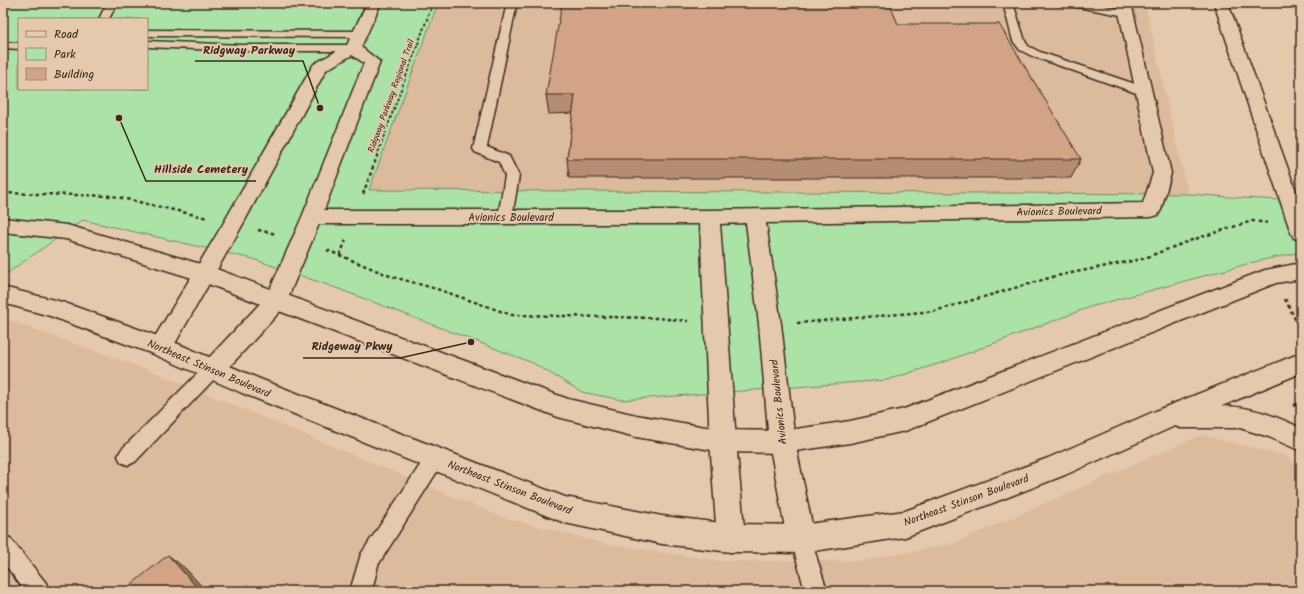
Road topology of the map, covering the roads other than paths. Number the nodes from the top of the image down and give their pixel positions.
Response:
1 (112, 3) edge
2 (374, 3) edge
3 (512, 3) edge
4 (1008, 3) edge
5 (1072, 3) edge
6 (1221, 3) edge
7 (1125, 8) edge
8 (104, 18) edge
9 (148, 33) edge
10 (356, 41) junction
11 (148, 44) edge
12 (3, 45) edge
13 (18, 46) edge
14 (1143, 91) junction
15 (755, 216) junction
16 (312, 217) junction
17 (505, 217) junction
18 (710, 217) junction
19 (3, 225) edge
20 (1301, 232) edge
21 (1301, 271) edge
22 (204, 273) junction
23 (3, 295) edge
24 (276, 301) junction
25 (161, 347) junction
26 (1301, 362) edge
27 (212, 370) junction
28 (1169, 417) junction
29 (1301, 440) edge
30 (723, 441) junction
31 (782, 442) junction
32 (128, 456) dead end
33 (435, 459) junction
34 (731, 538) junction
35 (801, 539) junction
36 (3, 545) edge
37 (38, 591) edge
38 (361, 591) edge
39 (816, 591) edge

1 - 8 lane
2 - 10 main road
3 - 17 lane
4 - 14 lane
5 - 7 lane
6 - 20 main road
7 - 14 main road, Avionics Boulevard
9 - 10 lane
10 - 11 lane
10 - 16 main road
10 - 22 main road
12 - 13 lane
14 - 15 main road, Avionics Boulevard
15 - 18 main road, Avionics Boulevard
15 - 31 main road, Avionics Boulevard
16 - 17 main road, Avionics Boulevard
16 - 24 main road
17 - 18 main road, Avionics Boulevard
18 - 30 main road
19 - 22 main road
21 - 31 main road
22 - 24 main road
22 - 25 main road
23 - 25 main road, Northeast Stinson Boulevard
24 - 27 main road
24 - 30 main road
25 - 27 main road, Northeast Stinson Boulevard
26 - 28 main road, Northeast Stinson Boulevard
27 - 32 lane
27 - 33 main road, Northeast Stinson Boulevard
28 - 29 main road
28 - 35 main road, Northeast Stinson Boulevard
30 - 31 main road
30 - 34 main road
31 - 35 main road, Avionics Boulevard
33 - 34 main road, Northeast Stinson Boulevard
33 - 38 lane
34 - 35 main road, Northeast Stinson Boulevard
35 - 39 lane
36 - 37 lane

